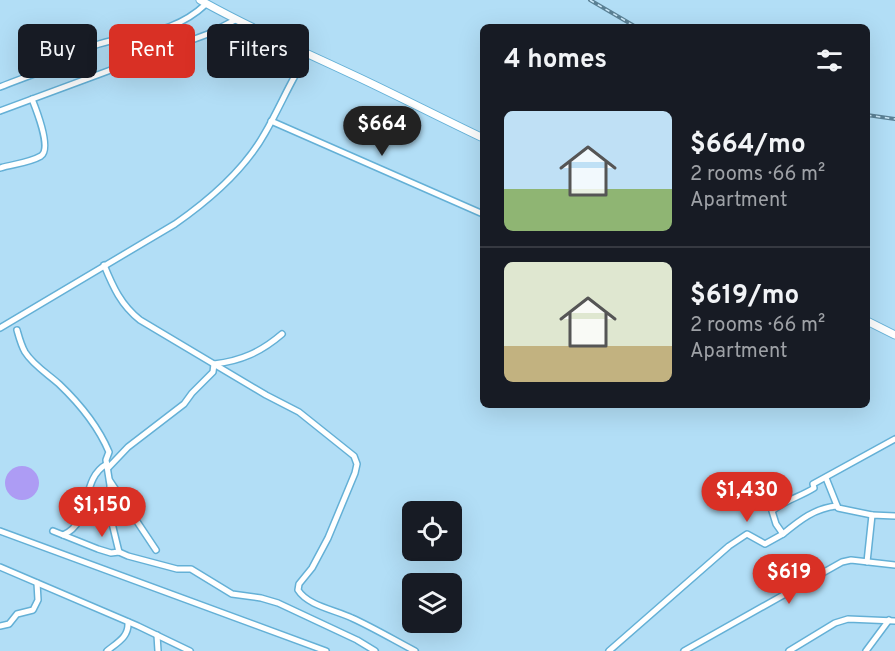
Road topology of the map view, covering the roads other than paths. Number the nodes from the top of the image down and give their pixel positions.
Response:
1 (203, 2) edge
2 (235, 20) junction
3 (243, 24) edge
4 (309, 57) edge
5 (295, 78) edge
6 (0, 87) edge
7 (32, 99) junction
8 (0, 111) edge
9 (271, 121) junction
10 (480, 137) edge
11 (0, 168) edge
12 (480, 213) edge
13 (104, 265) junction
14 (870, 322) edge
15 (0, 328) edge
16 (17, 330) dead end
17 (282, 334) dead end
18 (895, 335) edge
19 (214, 364) junction
20 (895, 439) edge
21 (107, 466) junction
22 (826, 478) junction
23 (110, 481) junction
24 (837, 506) junction
25 (872, 515) junction
26 (895, 516) edge
27 (0, 531) edge
28 (53, 531) dead end
29 (783, 534) junction
30 (63, 535) junction
31 (156, 550) dead end
32 (119, 552) junction
33 (867, 562) junction
34 (895, 565) edge
35 (0, 567) edge
36 (37, 583) junction
37 (892, 621) edge
38 (128, 622) junction
39 (0, 626) edge
40 (157, 635) junction
41 (107, 651) edge
42 (158, 651) edge
43 (190, 651) edge
44 (326, 651) edge
45 (375, 651) edge
46 (415, 651) edge
47 (609, 651) edge
48 (684, 651) edge
49 (789, 651) edge
50 (866, 651) edge

1 - 2 street
1 - 6 street
2 - 3 street
2 - 7 street
4 - 10 street
5 - 9 street
7 - 8 street
7 - 11 street
9 - 12 street
9 - 13 street
13 - 15 street
13 - 19 street
14 - 18 street
16 - 21 street
17 - 19 street
19 - 21 street
19 - 46 street
20 - 22 street
21 - 23 street
21 - 30 street
22 - 24 street
22 - 29 street
23 - 31 street
23 - 32 street
24 - 25 street
24 - 29 street
25 - 26 street
25 - 33 street
27 - 44 street
28 - 30 street
29 - 47 street
30 - 32 street
32 - 45 street
33 - 34 street
33 - 48 street
35 - 36 street
36 - 38 street
36 - 39 street
37 - 49 street
37 - 50 street
38 - 40 street
38 - 41 street
40 - 42 street
40 - 43 street

